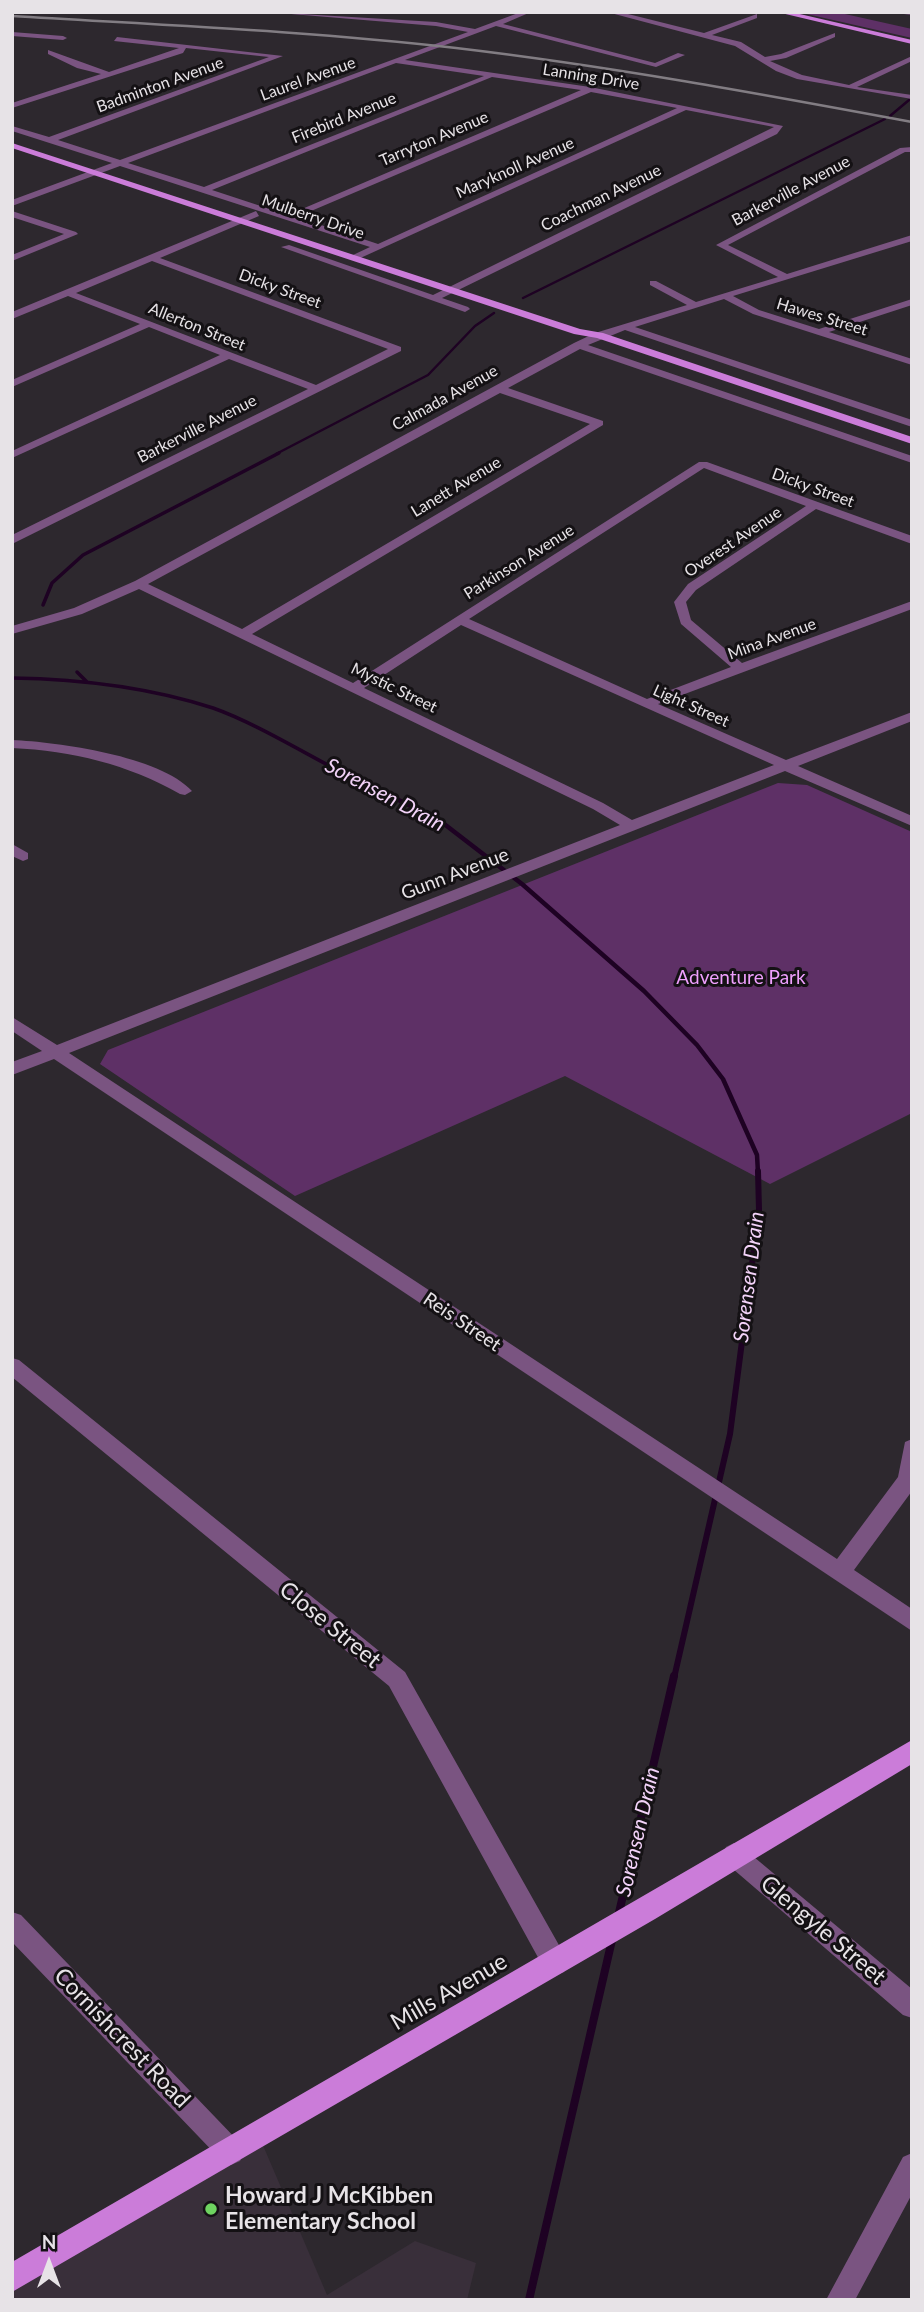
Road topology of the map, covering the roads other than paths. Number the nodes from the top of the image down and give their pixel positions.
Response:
1 (270, 12) edge
2 (528, 12) edge
3 (610, 12) edge
4 (643, 12) edge
5 (780, 12) edge
6 (342, 14) edge
7 (754, 16) dead end
8 (630, 17) junction
9 (496, 24) junction
10 (476, 32) junction
11 (12, 34) edge
12 (832, 35) dead end
13 (704, 36) junction
14 (64, 38) dead end
15 (117, 39) dead end
16 (912, 42) edge
17 (184, 46) junction
18 (51, 52) dead end
19 (681, 55) dead end
20 (912, 58) edge
21 (766, 59) junction
22 (396, 61) junction
23 (777, 68) junction
24 (766, 69) dead end
25 (113, 75) junction
26 (492, 76) junction
27 (852, 86) junction
28 (590, 89) junction
29 (912, 97) edge
30 (12, 106) edge
31 (687, 107) junction
32 (779, 126) joint
33 (12, 128) edge
34 (12, 136) edge
35 (50, 140) junction
36 (12, 145) edge
37 (907, 150) edge
38 (123, 162) junction
39 (110, 167) junction
40 (97, 172) junction
41 (207, 189) junction
42 (12, 203) edge
43 (12, 214) edge
44 (256, 214) junction
45 (290, 217) junction
46 (242, 219) junction
47 (912, 238) edge
48 (286, 247) dead end
49 (379, 247) junction
50 (368, 252) junction
51 (356, 257) junction
52 (12, 258) edge
53 (152, 258) junction
54 (786, 277) junction
55 (653, 283) dead end
56 (454, 286) junction
57 (69, 293) junction
58 (725, 296) junction
59 (436, 297) junction
60 (912, 302) edge
61 (695, 305) junction
62 (465, 309) dead end
63 (12, 316) edge
64 (148, 324) junction
65 (625, 327) junction
66 (819, 332) junction
67 (599, 335) junction
68 (578, 345) junction
69 (397, 349) joint
70 (226, 356) junction
71 (912, 362) edge
72 (12, 384) edge
73 (314, 388) junction
74 (500, 388) junction
75 (912, 424) edge
76 (912, 441) edge
77 (12, 455) edge
78 (912, 460) edge
79 (703, 464) joint
80 (815, 505) junction
81 (12, 540) edge
82 (912, 540) edge
83 (139, 584) junction
84 (912, 605) edge
85 (457, 619) junction
86 (12, 630) edge
87 (240, 635) junction
88 (741, 669) junction
89 (354, 688) junction
90 (645, 704) junction
91 (912, 716) edge
92 (12, 744) edge
93 (786, 766) junction
94 (185, 791) dead end
95 (912, 822) edge
96 (633, 827) junction
97 (12, 1023) edge
98 (58, 1051) junction
99 (12, 1069) edge
100 (12, 1366) edge
101 (912, 1447) edge
102 (841, 1571) junction
103 (912, 1621) edge
104 (912, 1751) edge
105 (734, 1855) junction
106 (12, 1924) edge
107 (562, 1958) junction
108 (912, 2006) edge
109 (231, 2152) junction
110 (912, 2166) edge
111 (12, 2278) edge
112 (839, 2300) edge

1 - 6 street
2 - 9 street, Laurel Avenue
3 - 8 street
4 - 8 street
5 - 16 main road
6 - 10 street
7 - 13 street
8 - 13 street
9 - 10 street, Laurel Avenue
9 - 19 street
10 - 22 street, Laurel Avenue
11 - 14 street
12 - 21 street
13 - 21 street
15 - 17 street
17 - 25 street
17 - 35 street, Badminton Avenue
18 - 25 street
20 - 27 street
21 - 23 street
22 - 26 street, Lanning Drive
22 - 38 street, Laurel Avenue
23 - 24 street
23 - 27 street
25 - 30 street
26 - 28 street, Lanning Drive
26 - 41 street, Firebird Avenue
27 - 29 street
28 - 31 street, Lanning Drive
28 - 45 street, Tarryton Avenue
31 - 32 street, Lanning Drive
31 - 49 street, Maryknoll Avenue
32 - 56 street, Coachman Avenue
33 - 35 street
34 - 39 main road, Mulberry Drive
35 - 38 street
36 - 40 main road, Mulberry Drive
37 - 54 street, Barkerville Avenue
38 - 39 street, Laurel Avenue
38 - 41 street
39 - 40 street, Laurel Avenue
39 - 44 main road, Mulberry Drive
40 - 42 street, Laurel Avenue
40 - 46 main road, Mulberry Drive
41 - 45 street
43 - 52 street
44 - 46 street
44 - 50 main road, Mulberry Drive
45 - 49 street
46 - 51 main road, Mulberry Drive
46 - 53 street
47 - 54 street, Calmada Avenue
48 - 59 street
49 - 50 street, Maryknoll Avenue
50 - 51 street, Maryknoll Avenue
50 - 56 main road, Mulberry Drive
51 - 56 main road, Mulberry Drive
53 - 57 street
53 - 69 street, Dicky Street
54 - 58 street, Calmada Avenue
55 - 61 street
56 - 59 street, Coachman Avenue
56 - 67 main road, Mulberry Drive
57 - 63 street
57 - 64 street, Allerton Street
58 - 61 street, Calmada Avenue
58 - 66 street, Hawes Street
59 - 62 street
60 - 66 street
61 - 65 street, Calmada Avenue
64 - 70 street, Allerton Street
64 - 72 street
65 - 67 street, Calmada Avenue
65 - 75 street
66 - 71 street, Hawes Street
67 - 68 street, Calmada Avenue
67 - 76 main road, Mulberry Drive
68 - 74 street, Calmada Avenue
68 - 78 street
69 - 73 street, Barkerville Avenue
70 - 73 street, Allerton Street
70 - 77 street
73 - 81 street, Barkerville Avenue
74 - 83 street, Calmada Avenue
74 - 87 street, Lanett Avenue
79 - 80 street, Dicky Street
79 - 85 street, Parkinson Avenue
80 - 82 street, Dicky Street
80 - 88 street, Overest Avenue
83 - 86 street, Calmada Avenue
83 - 87 street, Mystic Street
84 - 88 street, Mina Avenue
85 - 89 street, Parkinson Avenue
85 - 90 street, Light Street
87 - 89 street, Mystic Street
88 - 90 street, Mina Avenue
89 - 96 street, Mystic Street
90 - 93 street, Light Street
91 - 93 street, Gunn Avenue
92 - 94 street
93 - 95 street, Light Street
93 - 96 street, Gunn Avenue
96 - 98 street, Gunn Avenue
97 - 98 street, Reis Street
98 - 99 street, Gunn Avenue
98 - 102 street, Reis Street
100 - 107 street, Close Street
101 - 102 street
102 - 103 street, Reis Street
104 - 105 main road, Mills Avenue
105 - 107 main road, Mills Avenue
105 - 108 street, Glengyle Street
106 - 109 street, Cornishcrest Road
107 - 109 main road, Mills Avenue
109 - 111 main road, Mills Avenue
110 - 112 street

